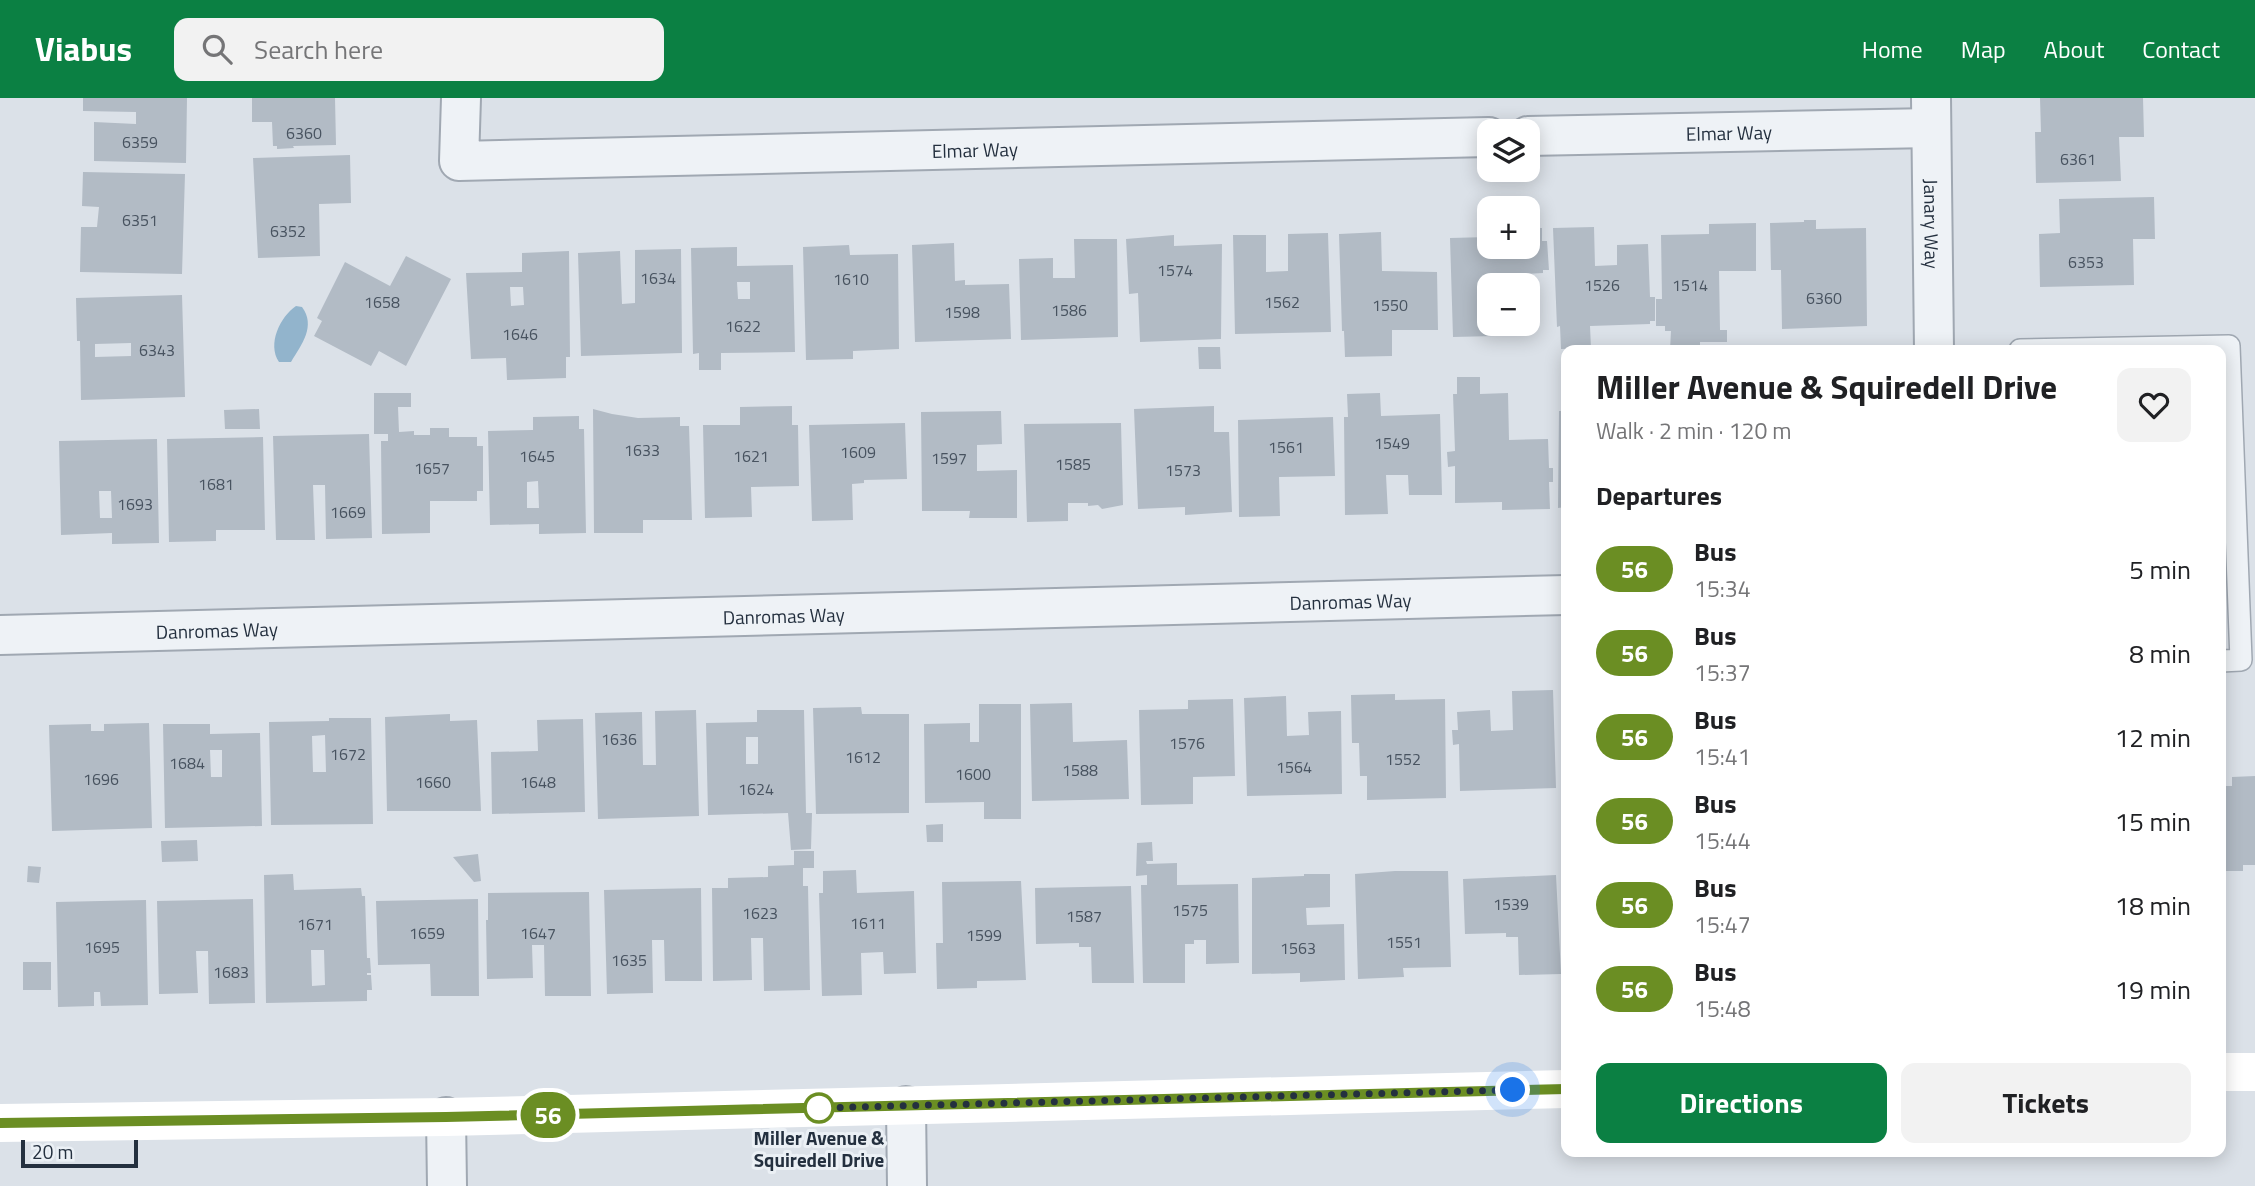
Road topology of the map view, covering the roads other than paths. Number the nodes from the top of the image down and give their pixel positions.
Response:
1 (461, 98) edge
2 (1931, 113) edge
3 (1540, 135) edge
4 (1477, 137) edge
5 (1934, 345) edge
6 (2226, 346) edge
7 (1561, 595) edge
8 (0, 635) edge
9 (2226, 662) edge
10 (2226, 1072) edge
11 (2255, 1072) edge
12 (1561, 1089) edge
13 (906, 1106) junction
14 (446, 1117) junction
15 (0, 1123) edge
16 (447, 1186) edge
17 (907, 1186) edge

1 - 4 street, Elmar Way
2 - 3 street, Elmar Way
2 - 5 street, Janary Way
6 - 9 lane
7 - 8 street, Danromas Way
10 - 11 main road
12 - 13 main road
13 - 14 main road
13 - 17 street
14 - 15 main road
14 - 16 street

